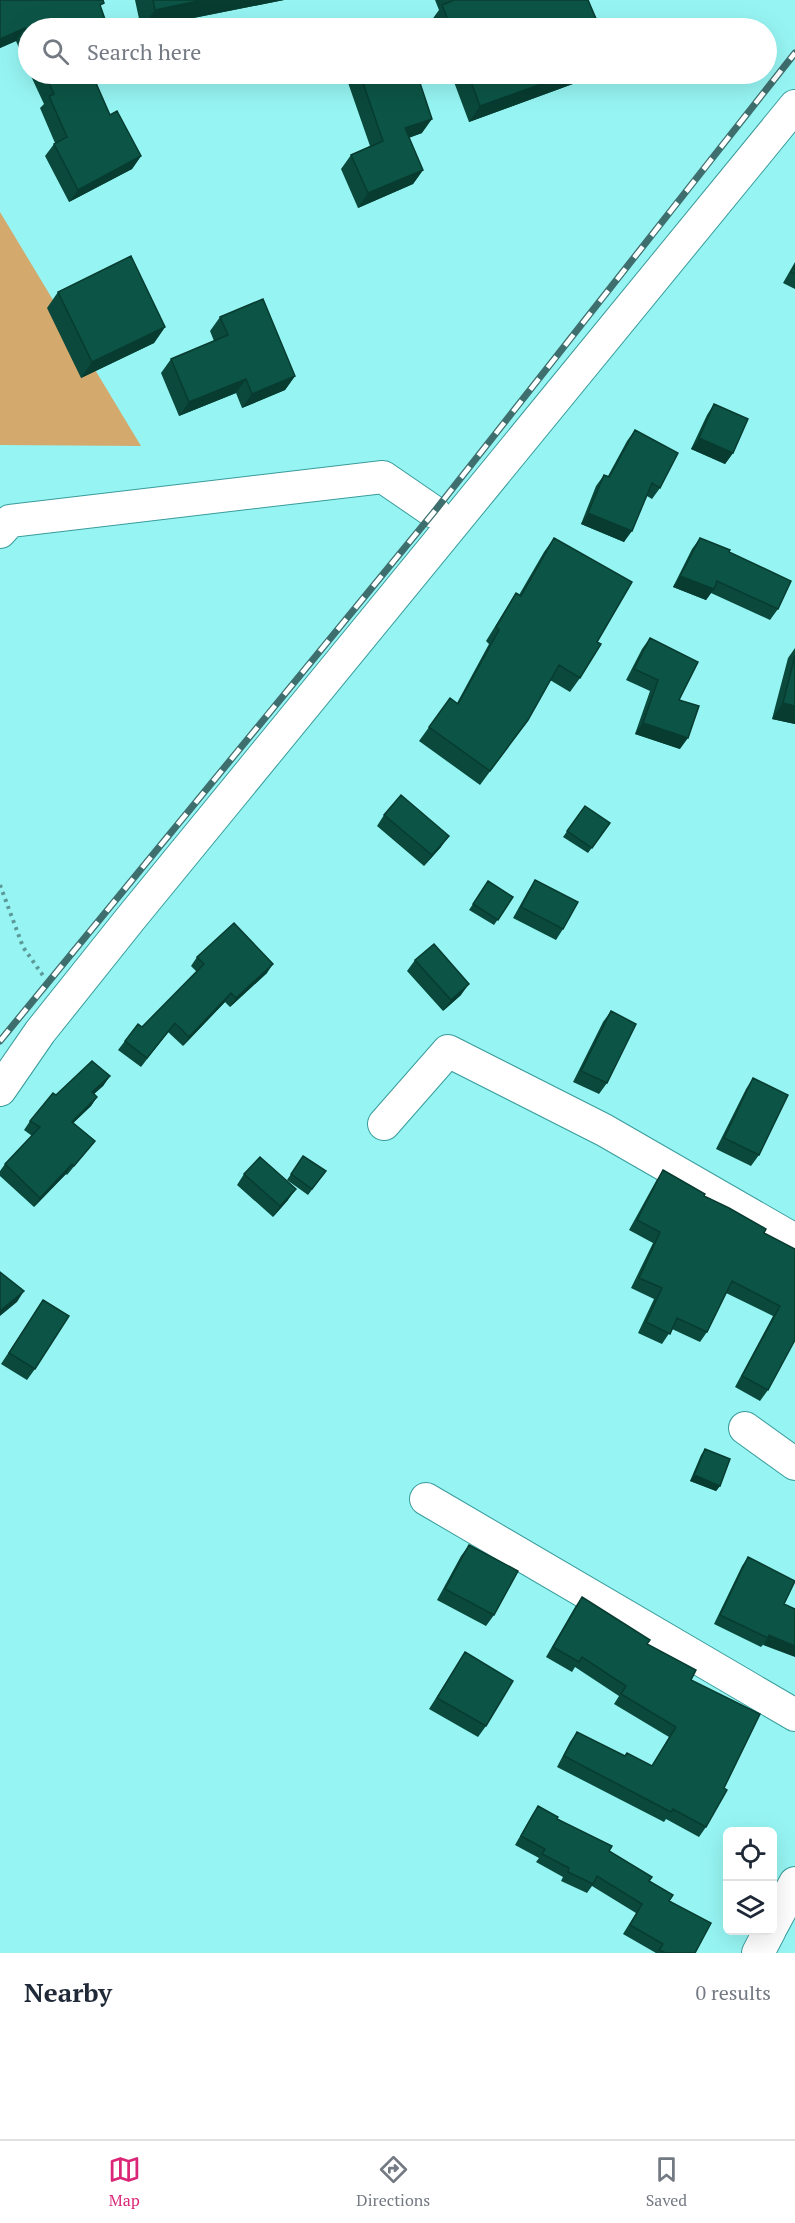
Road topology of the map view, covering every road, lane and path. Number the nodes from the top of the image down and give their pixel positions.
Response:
1 (795, 106) edge
2 (434, 512) dead end
3 (0, 532) edge
4 (0, 885) edge
5 (66, 999) junction
6 (0, 1090) edge
7 (384, 1124) dead end
8 (795, 1240) edge
9 (745, 1428) dead end
10 (795, 1464) edge
11 (426, 1499) dead end
12 (795, 1715) edge
13 (795, 1884) edge
14 (777, 1917) edge
15 (767, 1935) edge
16 (758, 1953) edge

1 - 5 street
2 - 3 street
4 - 5 path
5 - 6 street
7 - 8 street
9 - 10 street
11 - 12 street
13 - 14 street
15 - 16 street

